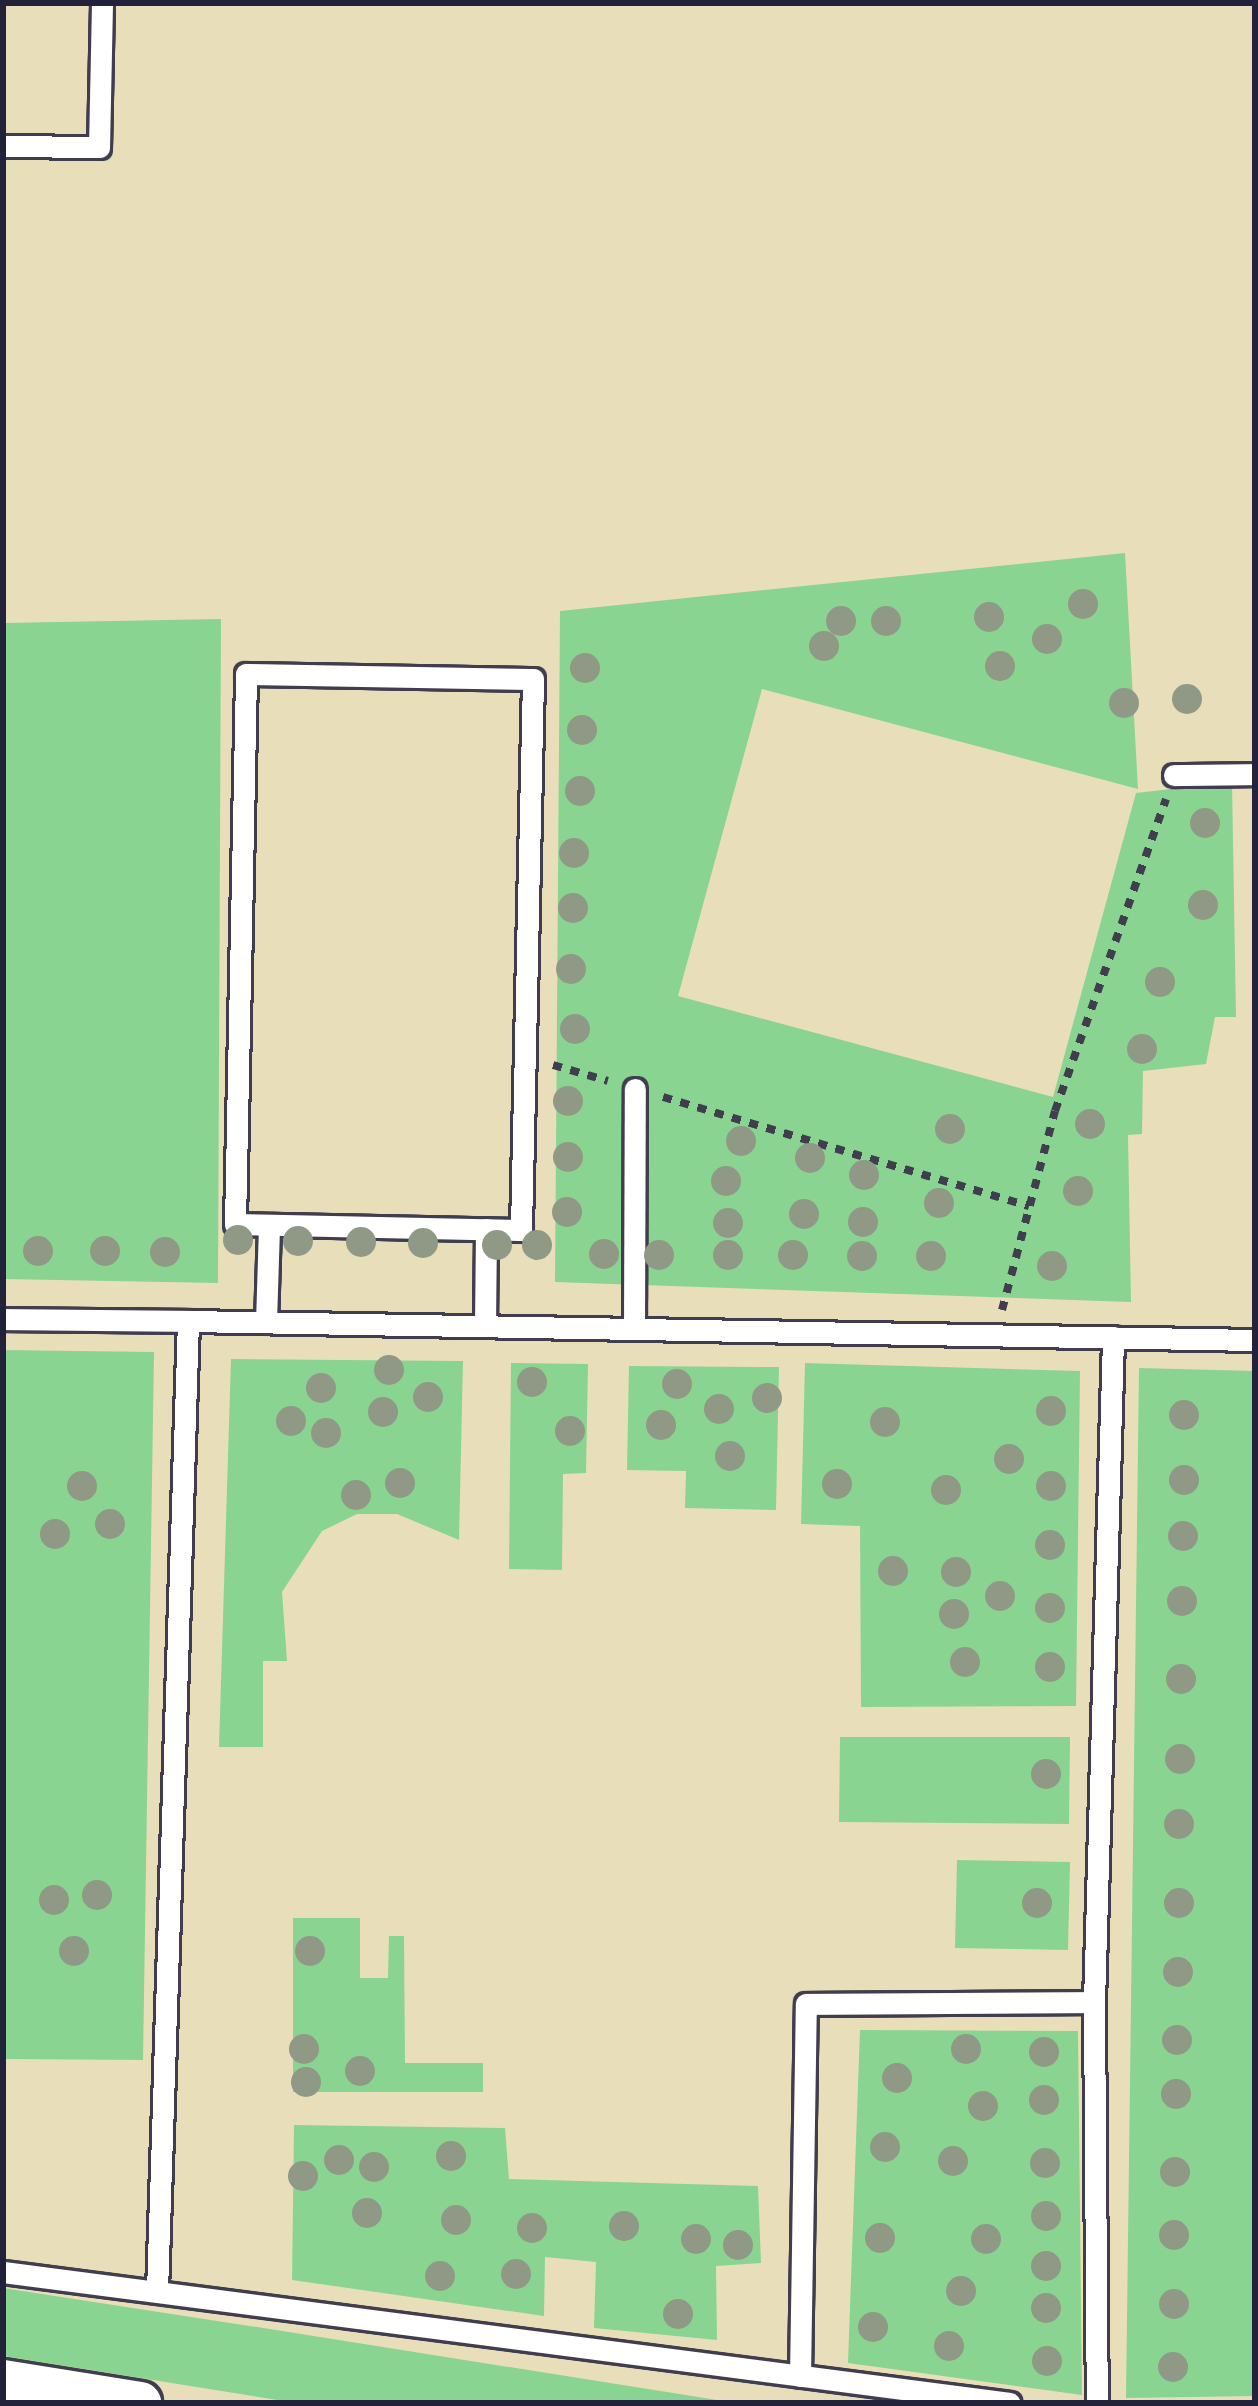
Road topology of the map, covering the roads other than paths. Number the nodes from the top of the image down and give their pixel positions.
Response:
1 (103, 3) edge
2 (3, 146) edge
3 (1255, 774) edge
4 (1174, 775) road end
5 (635, 1089) road end
6 (269, 1225) junction
7 (486, 1229) junction
8 (3, 1319) edge
9 (188, 1321) junction
10 (266, 1322) junction
11 (485, 1326) junction
12 (634, 1329) junction
13 (1113, 1337) junction
14 (1255, 1340) edge
15 (1094, 2002) junction
16 (3, 2272) edge
17 (157, 2292) junction
18 (800, 2376) junction
19 (3, 2380) edge
20 (122, 2402) edge
21 (1010, 2403) edge
22 (1097, 2403) edge

1 - 2 lane
3 - 4 lane
5 - 12 lane
6 - 7 lane
6 - 7 lane
6 - 10 lane
7 - 11 lane
8 - 9 lane
9 - 10 lane
9 - 17 lane
10 - 11 lane
11 - 12 lane
12 - 13 lane
13 - 14 lane
13 - 15 lane
15 - 18 lane
15 - 22 lane
16 - 17 lane
17 - 18 lane
18 - 21 lane
19 - 20 street

